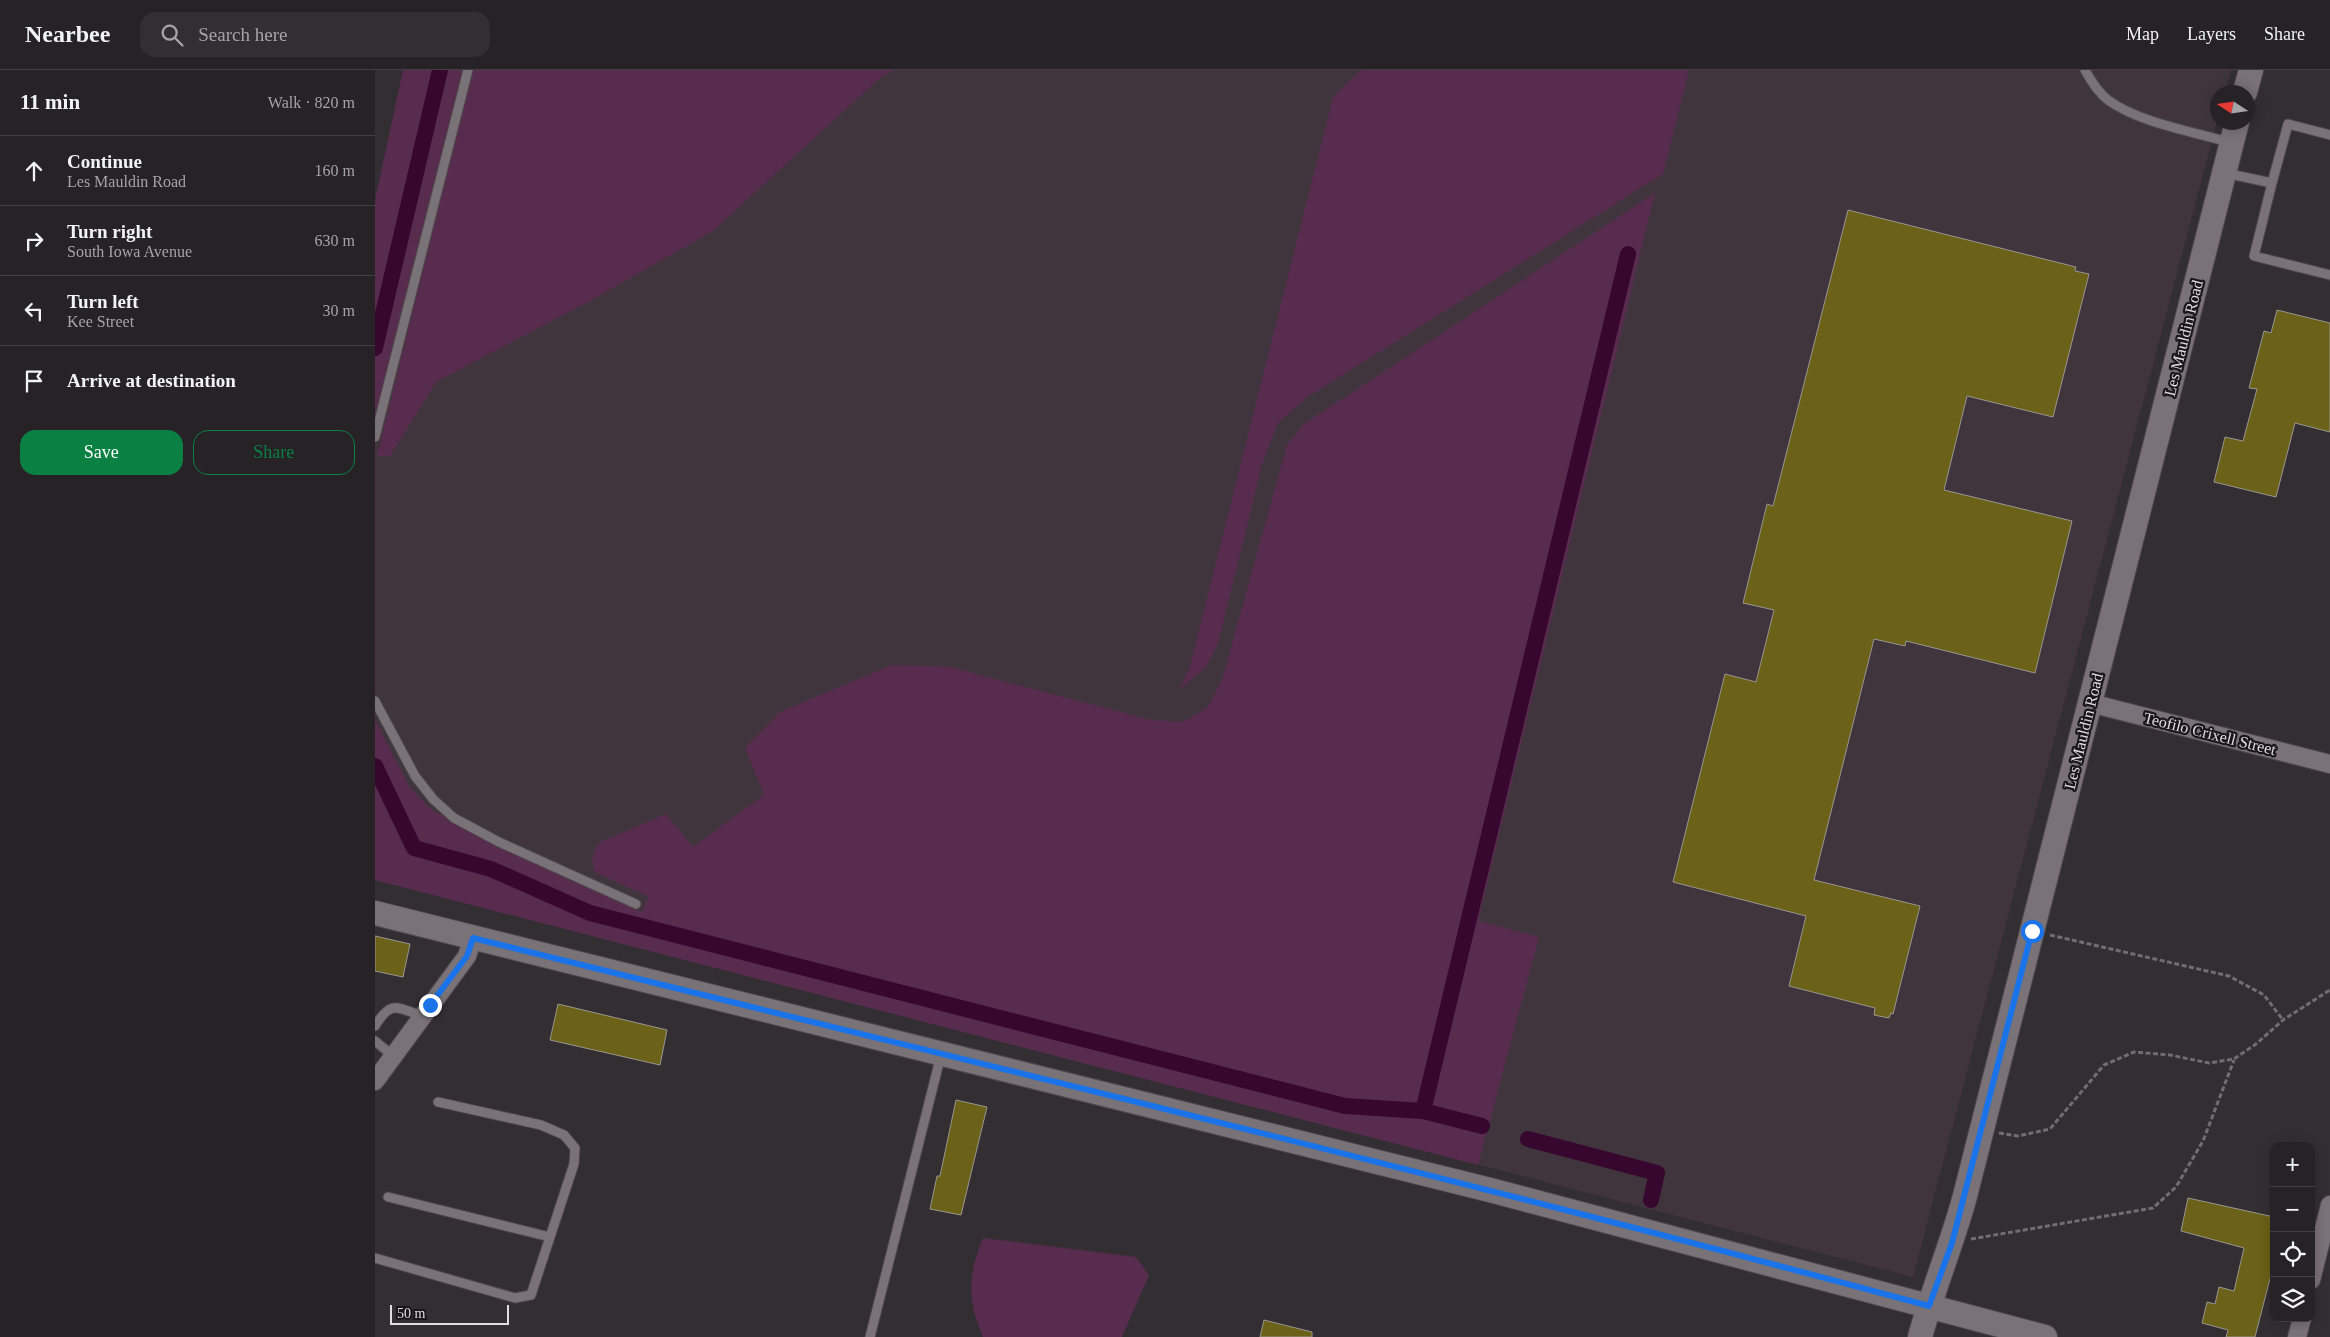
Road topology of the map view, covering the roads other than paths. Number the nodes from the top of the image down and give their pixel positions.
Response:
1 (468, 70) edge
2 (2085, 70) edge
3 (2251, 70) edge
4 (2247, 85) edge
5 (2235, 133) edge
6 (2330, 135) edge
7 (2225, 173) junction
8 (2272, 183) junction
9 (2330, 275) edge
10 (375, 438) edge
11 (375, 701) edge
12 (2090, 703) junction
13 (2330, 764) edge
14 (636, 904) dead end
15 (375, 913) edge
16 (473, 938) junction
17 (379, 1010) edge
18 (422, 1016) junction
19 (375, 1026) edge
20 (375, 1041) edge
21 (941, 1055) junction
22 (393, 1056) junction
23 (375, 1081) edge
24 (438, 1102) dead end
25 (388, 1197) dead end
26 (2330, 1206) edge
27 (550, 1237) junction
28 (375, 1258) edge
29 (2312, 1277) edge
30 (1929, 1306) junction
31 (2301, 1322) edge
32 (870, 1337) edge
33 (1920, 1337) edge
34 (2045, 1337) edge
35 (2297, 1337) edge

1 - 10 lane
2 - 5 lane
3 - 4 street
5 - 7 street, Les Mauldin Road
6 - 8 lane
7 - 8 lane
7 - 12 street, Les Mauldin Road
8 - 9 lane
11 - 14 lane
12 - 13 street, Teofilo Crixell Street
12 - 30 street, Les Mauldin Road
15 - 16 street
16 - 18 street
16 - 21 street
17 - 18 lane
17 - 19 lane
18 - 22 street
20 - 22 lane
21 - 30 street
21 - 32 lane
22 - 23 street
24 - 27 lane
25 - 27 lane
26 - 29 street
27 - 28 lane
30 - 33 street, Les Mauldin Road
30 - 34 street
31 - 35 street

